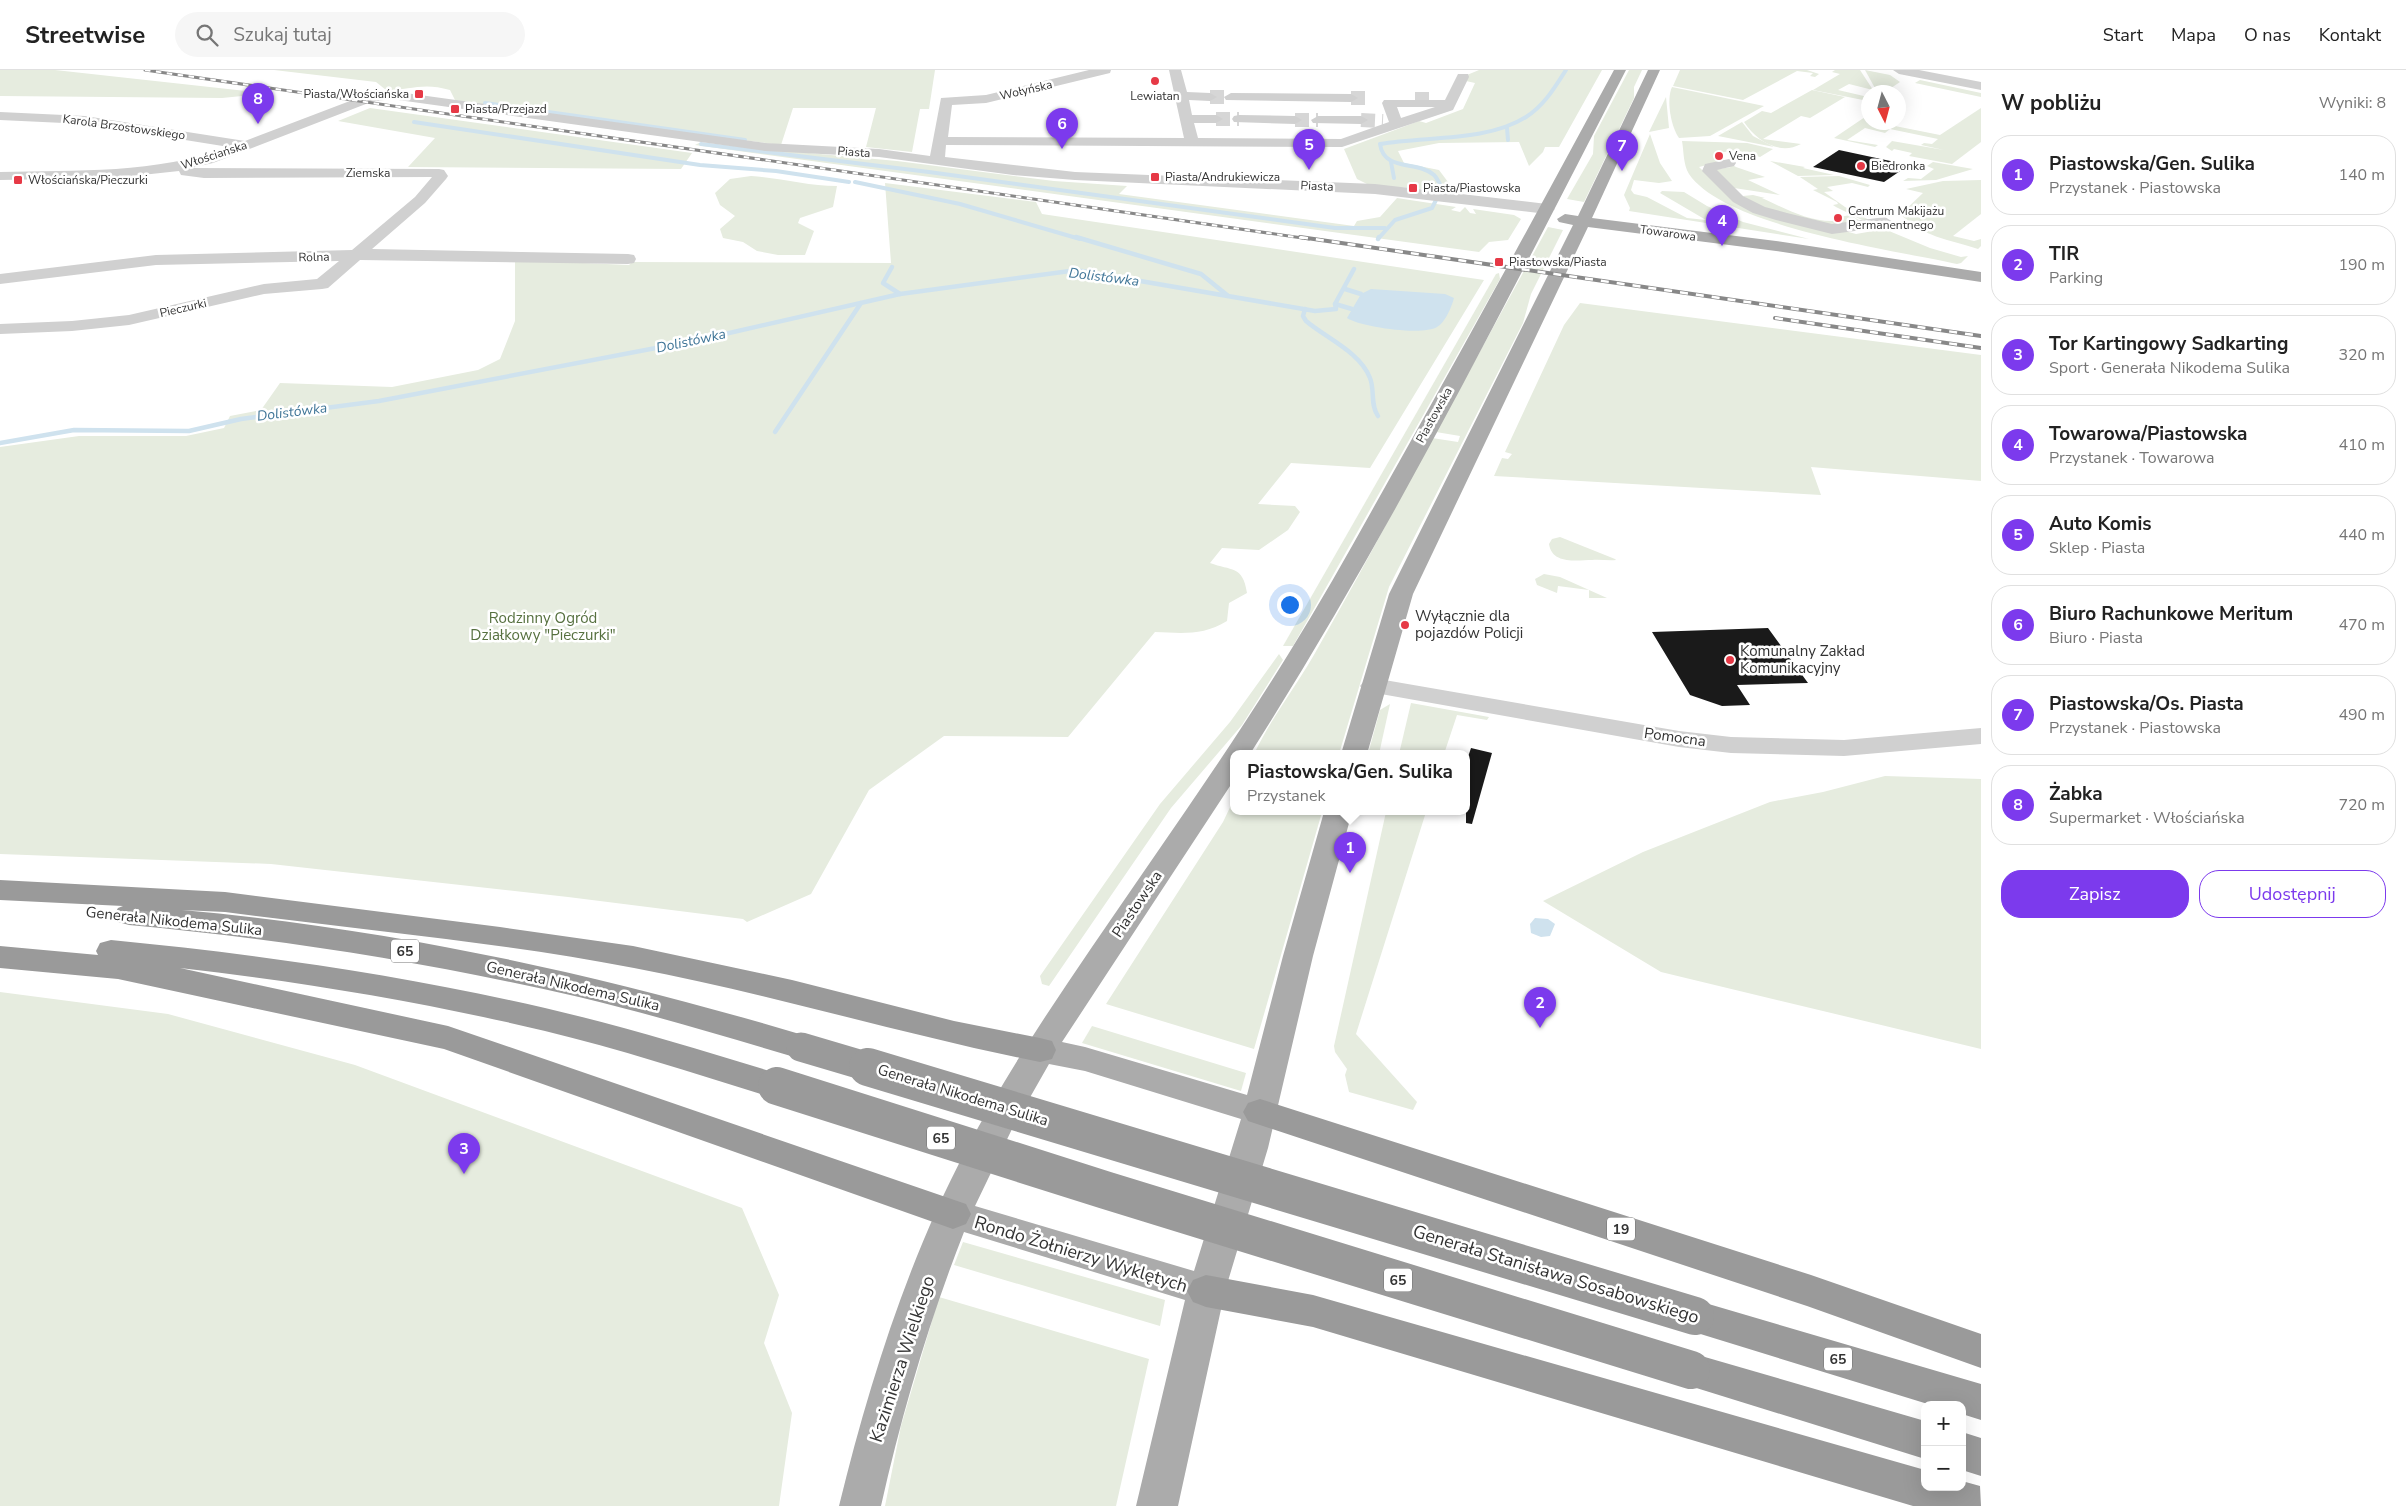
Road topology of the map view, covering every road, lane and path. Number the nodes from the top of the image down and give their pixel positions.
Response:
1 (1105, 70) edge
2 (1176, 70) edge
3 (1620, 70) edge
4 (1654, 70) edge
5 (1899, 70) edge
6 (1463, 77) dead end
7 (1981, 86) edge
8 (1181, 96) junction
9 (1210, 96) tunnel mouth
10 (1231, 96) tunnel mouth
11 (1351, 98) tunnel mouth
12 (1380, 98) tunnel mouth
13 (1415, 99) tunnel mouth
14 (1436, 99) tunnel mouth
15 (361, 101) joint
16 (1451, 101) junction
17 (0, 116) edge
18 (1186, 119) junction
19 (1216, 119) tunnel mouth
20 (1239, 119) tunnel mouth
21 (1295, 120) tunnel mouth
22 (1318, 120) tunnel mouth
23 (1361, 120) tunnel mouth
24 (1393, 122) junction
25 (1077, 137) junction
26 (1046, 138) dead end
27 (940, 141) junction
28 (1192, 143) junction
29 (1333, 144) junction
30 (246, 145) junction
31 (936, 160) junction
32 (1729, 163) dead end
33 (177, 167) junction
34 (0, 176) edge
35 (1349, 188) junction
36 (1732, 193) junction
37 (1765, 195) dead end
38 (1546, 212) junction
39 (1585, 217) junction
40 (1885, 222) dead end
41 (353, 255) junction
42 (628, 259) dead end
43 (1981, 276) edge
44 (0, 279) edge
45 (0, 328) edge
46 (1372, 686) junction
47 (1981, 736) edge
48 (1240, 750) edge
49 (1355, 750) edge
50 (1230, 765) edge
51 (1337, 815) edge
52 (0, 890) edge
53 (0, 905) edge
54 (0, 941) edge
55 (0, 957) edge
56 (1040, 1050) junction
57 (1260, 1112) junction
58 (1130, 1145) joint
59 (953, 1214) junction
60 (1206, 1292) junction
61 (1981, 1351) edge
62 (1981, 1402) edge
63 (1921, 1439) edge
64 (1966, 1452) edge
65 (1981, 1457) edge
66 (860, 1506) edge
67 (1157, 1506) edge
68 (1980, 1506) edge

1 - 27 street, Wołyńska
2 - 8 street
3 - 38 main road, Piastowska
4 - 39 main road
5 - 7 street
6 - 16 street
8 - 9 street
8 - 18 street
10 - 11 street
12 - 13 street
14 - 16 street
15 - 30 street, Włościańska
15 - 31 street, Piasta
16 - 24 street
16 - 24 street
17 - 30 street, Karola Brzostowskiego
18 - 19 street
18 - 28 street
20 - 21 street
22 - 23 street
24 - 29 street
25 - 26 street
25 - 27 street
25 - 28 street
27 - 31 street
28 - 29 street
29 - 35 street
30 - 33 street, Włościańska
31 - 35 street, Piasta
32 - 36 street
33 - 34 street, Włościańska
33 - 41 street, Ziemska
35 - 38 street, Piasta
36 - 37 street
36 - 40 street
38 - 39 main road, Towarowa
38 - 48 main road, Piastowska
39 - 43 main road, Towarowa
39 - 46 main road
41 - 42 street, Rolna
41 - 44 street, Rolna
41 - 45 street, Pieczurki
46 - 47 street, Pomocna
46 - 49 main road
50 - 56 main road, Piastowska
51 - 57 main road
52 - 56 highway
53 - 58 highway, Generała Nikodema Sulika / 65, bridge
54 - 63 highway, 65, bridge
55 - 59 highway
56 - 57 main road
56 - 59 main road, Rondo Żołnierzy Wyklętych
57 - 60 main road, Rondo Żołnierzy Wyklętych
57 - 61 highway, 19
58 - 62 highway, Generała Stanisława Sosabowskiego / 65, bridge
59 - 60 main road, Rondo Żołnierzy Wyklętych
59 - 66 main road, Kazimierza Wielkiego
60 - 67 main road
60 - 68 highway
64 - 65 highway

